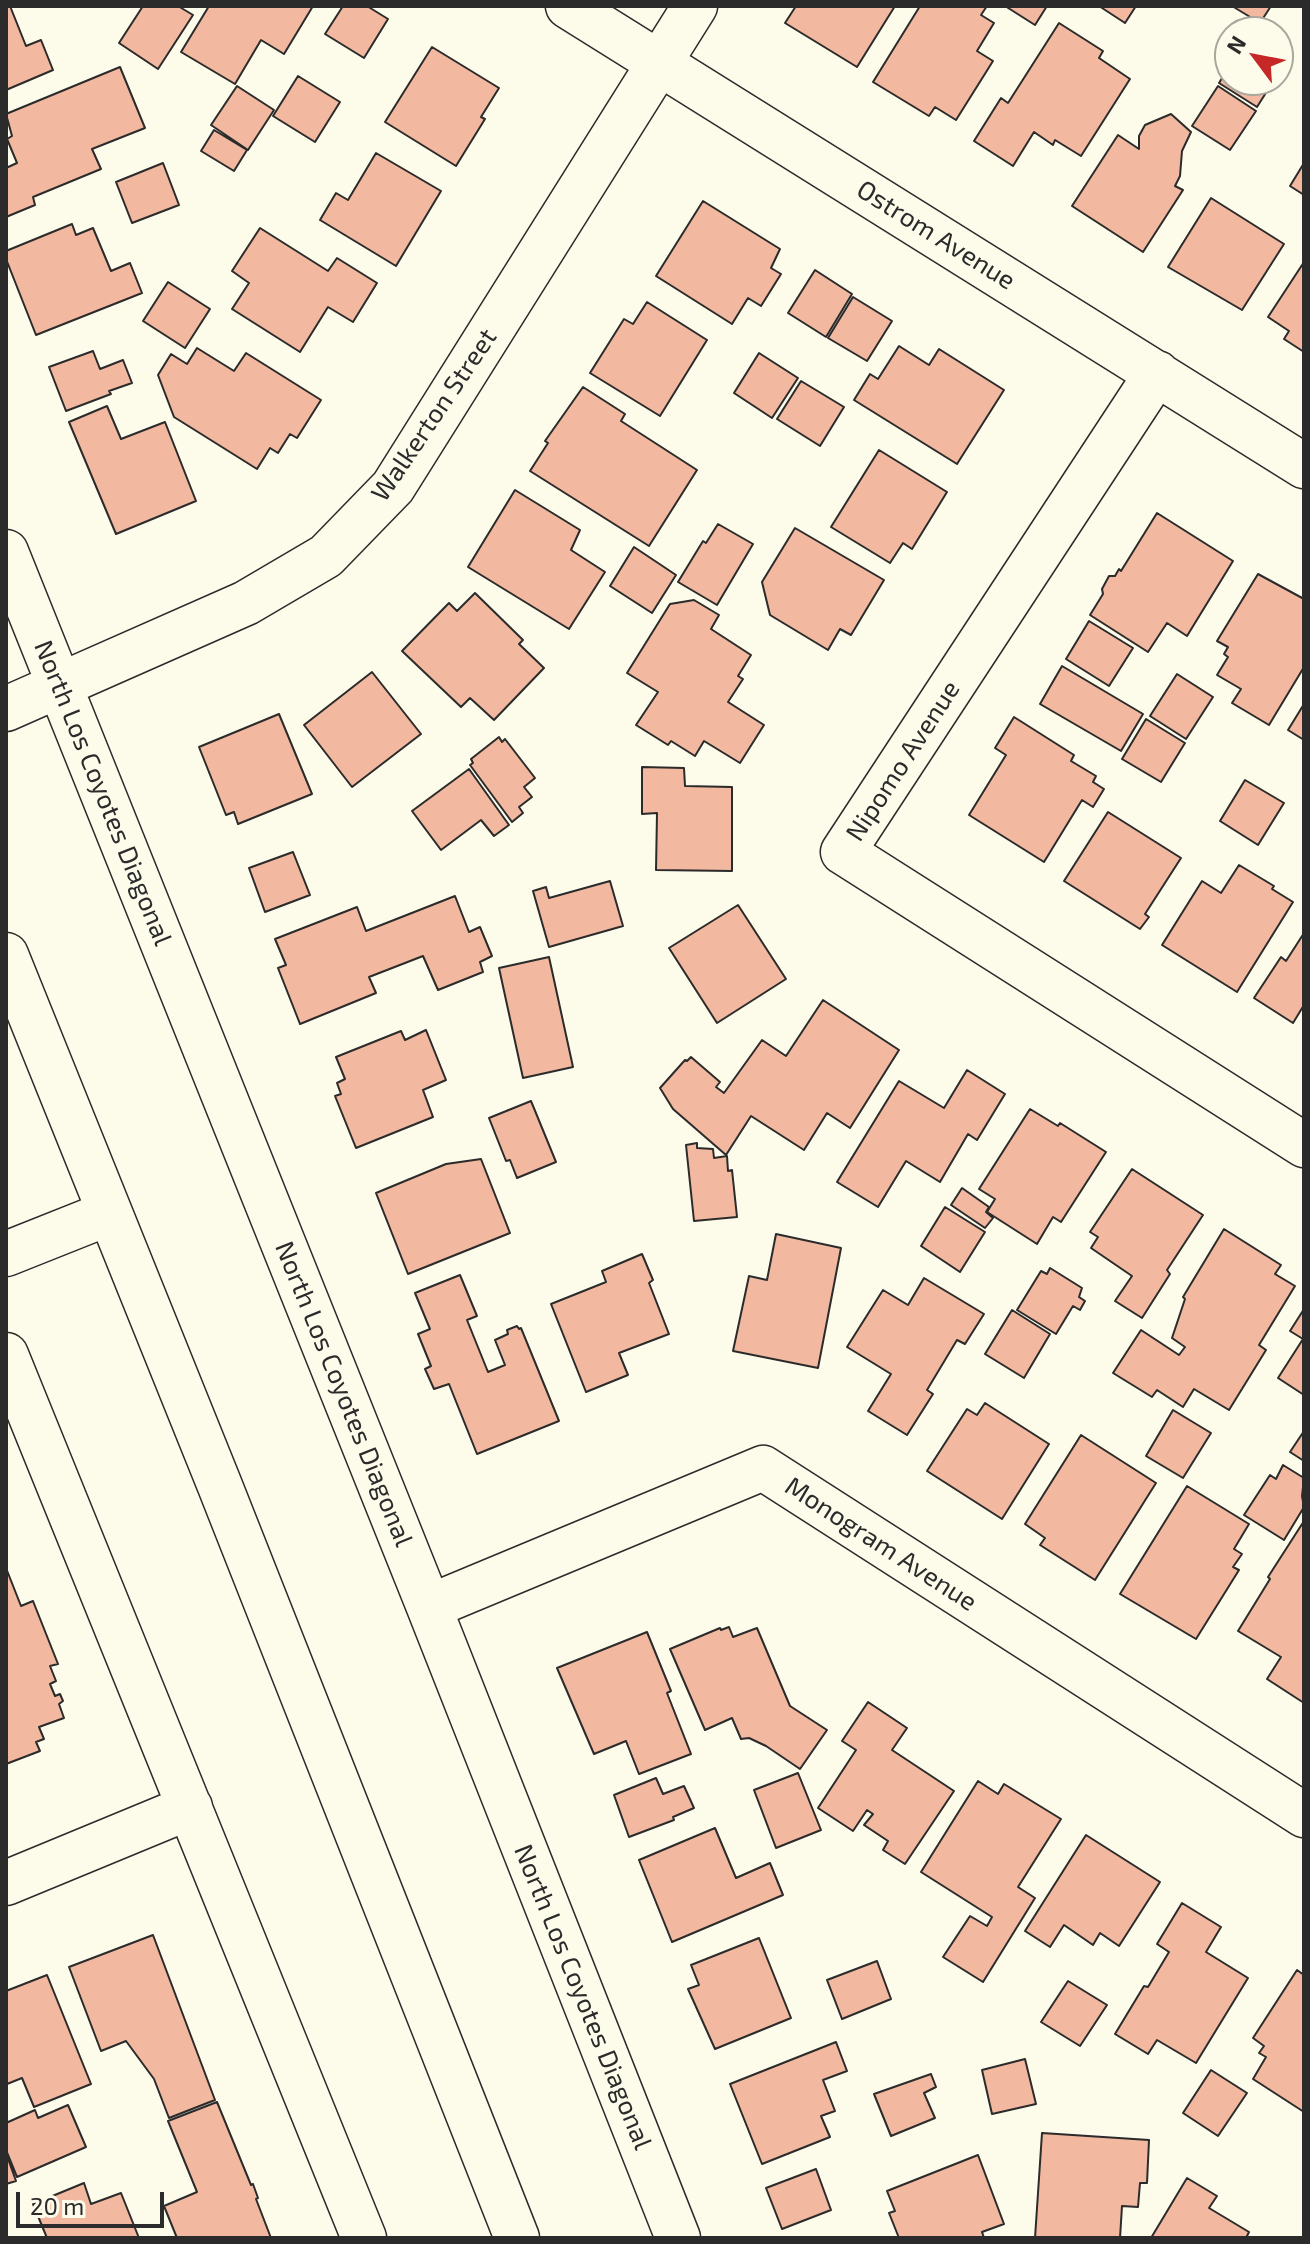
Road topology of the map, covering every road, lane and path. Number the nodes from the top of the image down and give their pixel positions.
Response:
1 (568, 6) edge
2 (695, 6) edge
3 (660, 63) junction
4 (1157, 373) junction
5 (1304, 466) edge
6 (6, 552) edge
7 (59, 687) junction
8 (6, 709) edge
9 (6, 955) edge
10 (1304, 1145) edge
11 (109, 1213) junction
12 (6, 1254) edge
13 (6, 1355) edge
14 (429, 1607) junction
15 (190, 1807) junction
16 (1304, 1815) edge
17 (6, 1883) edge
18 (364, 2238) edge
19 (517, 2238) edge
20 (678, 2238) edge

1 - 3 street, Ostrom Avenue
2 - 3 street, Walkerton Street
3 - 4 street, Ostrom Avenue
3 - 7 street, Walkerton Street
4 - 5 street, Ostrom Avenue
4 - 10 street, Nipomo Avenue
6 - 7 street, North Los Coyotes Diagonal
7 - 8 street, Walkerton Street
7 - 14 street, North Los Coyotes Diagonal
9 - 11 street
11 - 12 street
11 - 19 street
13 - 15 street
14 - 16 street, Monogram Avenue
14 - 20 street, North Los Coyotes Diagonal
15 - 17 street
15 - 18 street

